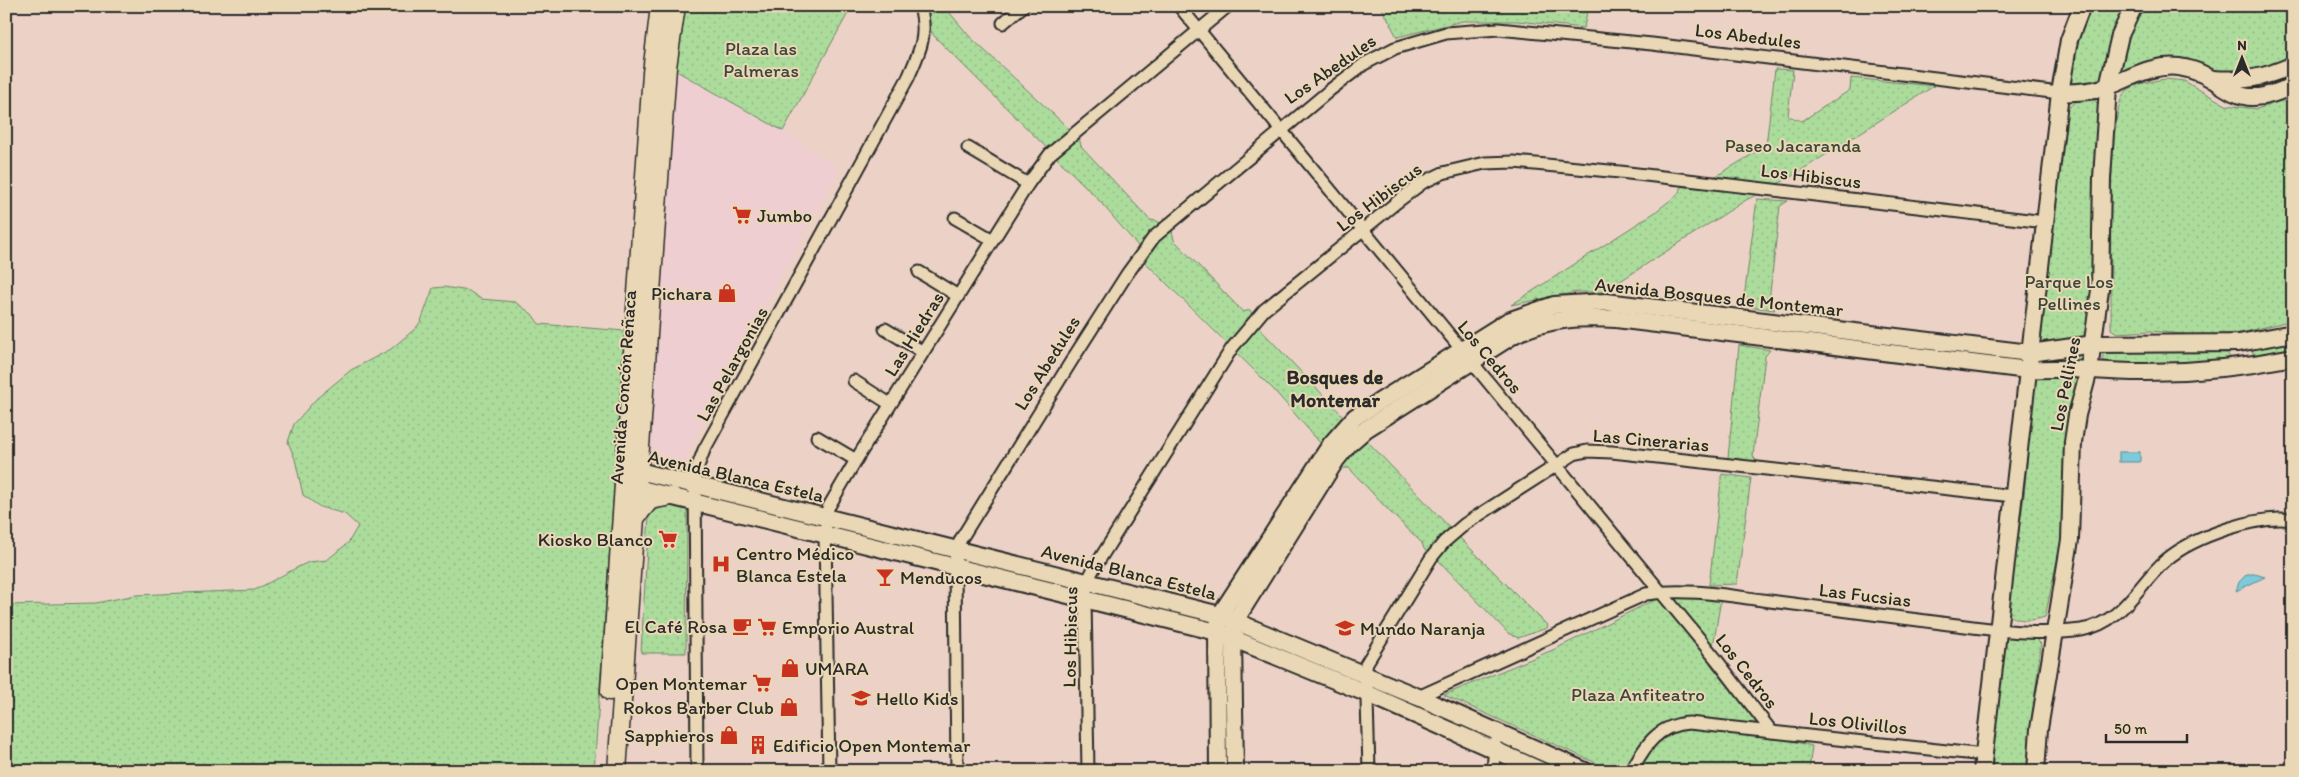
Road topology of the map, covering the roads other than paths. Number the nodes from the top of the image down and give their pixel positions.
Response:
1 (660, 6) edge
2 (676, 6) edge
3 (920, 6) edge
4 (1023, 6) edge
5 (1179, 6) edge
6 (1228, 6) edge
7 (2082, 6) edge
8 (2134, 6) edge
9 (1003, 23) dead end
10 (1198, 29) junction
11 (2293, 65) edge
12 (2210, 79) junction
13 (2293, 85) edge
14 (2108, 87) junction
15 (2060, 93) junction
16 (1280, 130) junction
17 (968, 148) dead end
18 (1028, 184) junction
19 (955, 218) dead end
20 (2045, 222) junction
21 (1362, 230) junction
22 (993, 240) junction
23 (919, 272) dead end
24 (958, 296) junction
25 (885, 329) dead end
26 (2293, 333) edge
27 (2239, 343) junction
28 (2094, 344) junction
29 (1461, 349) junction
30 (923, 352) junction
31 (2030, 353) junction
32 (2293, 357) edge
33 (1472, 361) junction
34 (2242, 368) junction
35 (2028, 370) junction
36 (2089, 370) junction
37 (854, 381) dead end
38 (890, 404) junction
39 (817, 437) dead end
40 (856, 460) junction
41 (1556, 465) junction
42 (633, 479) junction
43 (694, 485) junction
44 (672, 496) junction
45 (2013, 496) junction
46 (694, 501) junction
47 (826, 517) junction
48 (635, 518) junction
49 (2293, 520) edge
50 (825, 534) junction
51 (956, 550) junction
52 (955, 567) junction
53 (1087, 582) junction
54 (1660, 592) junction
55 (1085, 599) junction
56 (1228, 618) junction
57 (1998, 630) junction
58 (1216, 632) junction
59 (2054, 632) junction
60 (1233, 638) junction
61 (1364, 676) junction
62 (1366, 693) junction
63 (1418, 697) junction
64 (1499, 732) junction
65 (1772, 732) junction
66 (1493, 750) junction
67 (1983, 763) edge
68 (605, 771) edge
69 (617, 771) edge
70 (697, 771) edge
71 (829, 771) edge
72 (957, 771) edge
73 (1088, 771) edge
74 (1218, 771) edge
75 (1235, 771) edge
76 (1370, 771) edge
77 (1493, 771) edge
78 (1542, 771) edge
79 (1586, 771) edge
80 (1631, 771) edge
81 (2036, 771) edge

1 - 42 main road, Avenida Concón Reñaca
2 - 42 main road, Avenida Concón Reñaca
3 - 43 street, Las Pelargonias
4 - 9 street
5 - 10 street, Los Cedros
6 - 10 street, Las Hiedras
7 - 15 street, Los Pellines
8 - 14 street, Los Pellines
10 - 16 street, Los Cedros
10 - 18 street, Las Hiedras
11 - 12 street, Los Abedules
12 - 13 street, Los Abedules
12 - 14 street, Los Abedules
14 - 15 street, Los Abedules
14 - 28 street, Los Pellines
15 - 16 street, Los Abedules
15 - 20 street, Los Pellines
16 - 21 street, Los Cedros
16 - 51 street, Los Abedules
17 - 18 street
18 - 22 street, Las Hiedras
19 - 22 street
20 - 21 street, Los Hibiscus
20 - 31 street, Los Pellines
21 - 29 street, Los Cedros
21 - 53 street, Los Hibiscus
22 - 24 street, Las Hiedras
23 - 24 street
24 - 30 street, Las Hiedras
25 - 30 street
26 - 27 street, Avenida Bosques de Montemar
27 - 28 street, Avenida Bosques de Montemar
27 - 34 street
28 - 31 street, Avenida Bosques de Montemar
28 - 36 street, Los Pellines
29 - 31 street, Avenida Bosques de Montemar
29 - 33 street, Los Cedros
29 - 56 street, Avenida Bosques de Montemar
30 - 38 street, Las Hiedras
31 - 35 street, Los Pellines
32 - 34 street, Avenida Bosques de Montemar
33 - 35 street, Avenida Bosques de Montemar
33 - 41 street, Los Cedros
33 - 56 street, Avenida Bosques de Montemar
34 - 36 street, Avenida Bosques de Montemar
35 - 36 street, Avenida Bosques de Montemar
35 - 45 street, Los Pellines
36 - 59 street, Los Pellines
37 - 38 street
38 - 40 street, Las Hiedras
39 - 40 street
40 - 47 street, Las Hiedras
41 - 45 street, Las Cinerarias
41 - 54 street, Los Cedros
41 - 61 street, Las Cinerarias
42 - 43 street, Avenida Blanca Estela
42 - 44 street, Avenida Blanca Estela
42 - 48 main road, Avenida Concón Reñaca
42 - 68 main road, Avenida Concón Reñaca
43 - 46 street, Las Pelargonias
43 - 47 street, Avenida Blanca Estela
44 - 46 street, Avenida Blanca Estela
44 - 48 main road
45 - 57 street, Los Pellines
46 - 50 street, Avenida Blanca Estela
46 - 70 street, Las Pelargonias
47 - 50 street, Las Hiedras
47 - 51 street, Avenida Blanca Estela
48 - 69 main road, Avenida Concón Reñaca
49 - 59 street, Las Fucsias
50 - 52 street, Avenida Blanca Estela
50 - 71 street, Las Hiedras
51 - 52 street, Los Abedules
51 - 53 street, Avenida Blanca Estela
52 - 55 street, Avenida Blanca Estela
52 - 72 street, Los Abedules
53 - 55 street, Los Hibiscus
53 - 56 street, Avenida Blanca Estela
54 - 57 street, Las Fucsias
54 - 63 street, Las Fucsias
54 - 65 street, Los Cedros
55 - 58 street, Avenida Blanca Estela
55 - 73 street, Los Hibiscus
56 - 58 street, Avenida Bosques de Montemar
56 - 60 street, Avenida Bosques de Montemar
56 - 61 street, Avenida Blanca Estela
57 - 59 street, Las Fucsias
57 - 67 street, Los Pellines
58 - 60 street, Avenida Blanca Estela
58 - 74 street, Avenida Bosques de Montemar
59 - 81 street, Los Pellines
60 - 62 street, Avenida Blanca Estela
60 - 75 street, Avenida Bosques de Montemar
61 - 62 street, Las Cinerarias
61 - 63 street, Avenida Blanca Estela
62 - 66 street, Avenida Blanca Estela
62 - 76 street, Las Cinerarias
63 - 64 street, Avenida Blanca Estela
64 - 66 street
64 - 79 street, Avenida Blanca Estela
65 - 67 street, Los Olivillos
65 - 80 street, Los Olivillos
66 - 77 street
66 - 78 street, Avenida Blanca Estela

